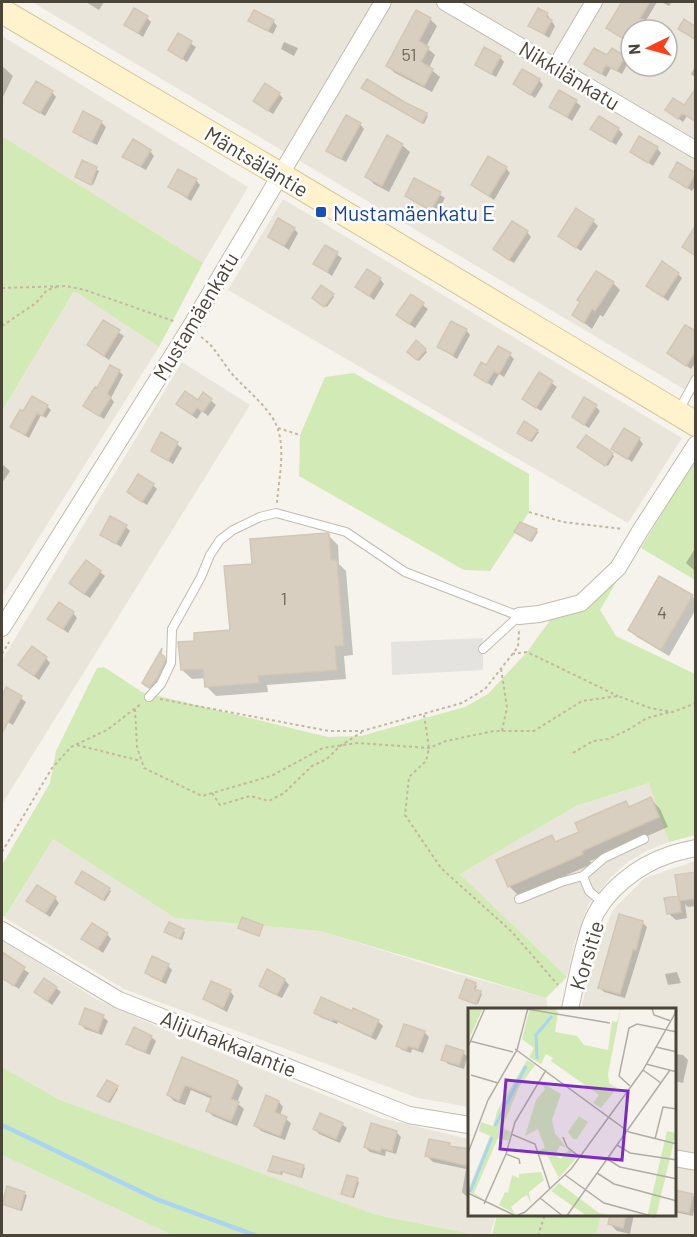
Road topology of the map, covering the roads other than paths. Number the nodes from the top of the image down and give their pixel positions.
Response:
1 (383, 2) edge
2 (445, 2) edge
3 (594, 2) edge
4 (2, 11) edge
5 (556, 66) junction
6 (696, 150) edge
7 (279, 174) junction
8 (696, 380) edge
9 (686, 418) edge
10 (696, 444) edge
11 (519, 616) junction
12 (8, 631) edge
13 (483, 650) dead end
14 (149, 697) road end
15 (644, 839) dead end
16 (696, 848) edge
17 (583, 876) junction
18 (519, 899) dead end
19 (603, 903) junction
20 (2, 930) edge
21 (571, 1005) edge
22 (468, 1125) edge
23 (676, 1158) edge
24 (696, 1162) edge

1 - 7 street, Mustamäenkatu
2 - 5 street, Nikkilänkatu
3 - 5 street
4 - 7 street, Mäntsäläntie
5 - 6 street, Nikkilänkatu
7 - 9 street, Mäntsäläntie
7 - 12 street, Mustamäenkatu
8 - 9 lane
10 - 11 street
11 - 13 lane
11 - 14 lane
15 - 17 lane
16 - 19 street, Korsitie
17 - 18 lane
17 - 19 lane
19 - 21 street, Korsitie
20 - 22 street, Alijuhakkalantie
23 - 24 street

